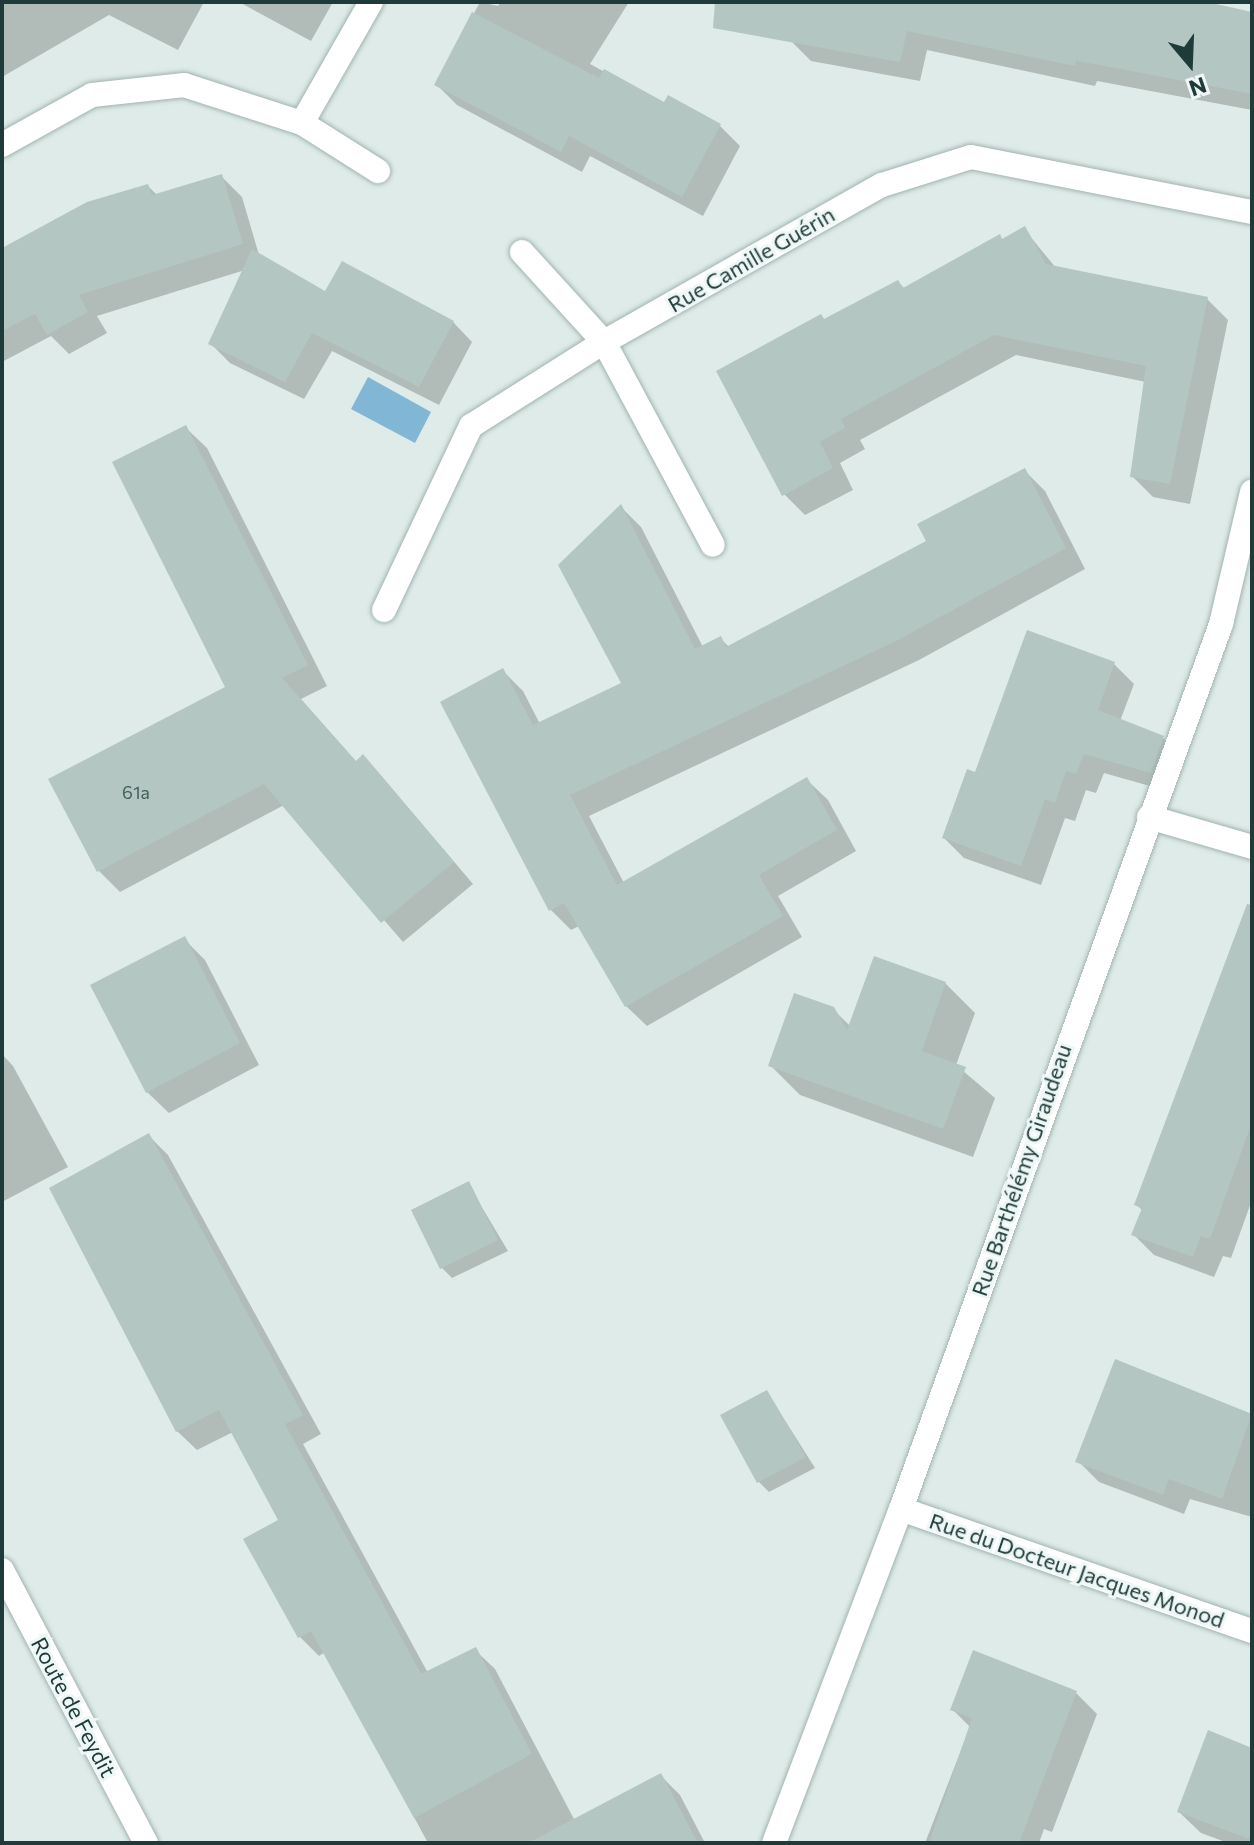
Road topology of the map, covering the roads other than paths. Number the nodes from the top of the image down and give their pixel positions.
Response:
1 (371, 2) edge
2 (302, 123) junction
3 (2, 145) edge
4 (378, 171) dead end
5 (1252, 212) edge
6 (522, 252) dead end
7 (604, 342) junction
8 (1252, 492) edge
9 (713, 545) dead end
10 (384, 610) dead end
11 (1149, 817) junction
12 (1252, 847) edge
13 (901, 1509) junction
14 (2, 1570) edge
15 (1252, 1631) edge
16 (146, 1843) edge
17 (774, 1843) edge

1 - 2 street
2 - 3 street
2 - 4 street
5 - 7 street, Rue Camille Guérin
6 - 7 street
7 - 9 street
7 - 10 street, Rue Camille Guérin
8 - 11 street, Rue Barthélémy Giraudeau
11 - 12 street
11 - 13 street, Rue Barthélémy Giraudeau
13 - 15 street, Rue du Docteur Jacques Monod
13 - 17 street, Rue Barthélémy Giraudeau
14 - 16 street, Route de Feydit

